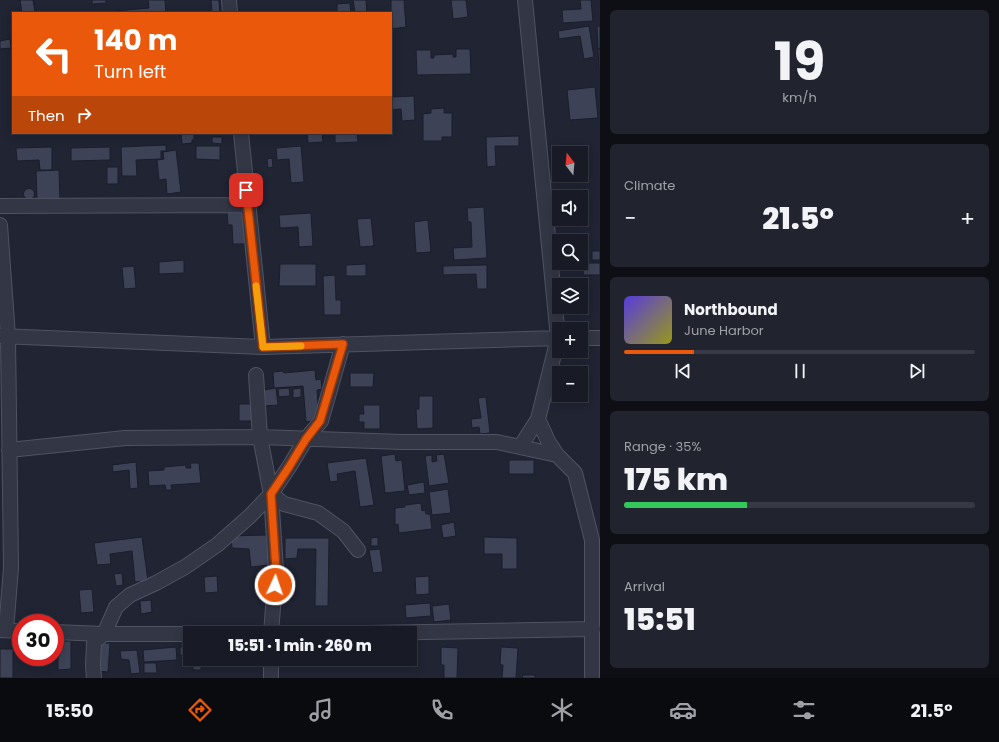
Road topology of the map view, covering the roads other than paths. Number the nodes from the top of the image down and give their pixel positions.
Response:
1 (229, 0) edge
2 (525, 0) edge
3 (230, 12) edge
4 (241, 134) edge
5 (248, 205) junction
6 (0, 206) edge
7 (0, 225) edge
8 (557, 322) edge
9 (4, 336) edge
10 (552, 338) edge
11 (588, 338) edge
12 (600, 338) edge
13 (343, 344) junction
14 (263, 347) junction
15 (554, 358) edge
16 (256, 375) dead end
17 (538, 419) junction
18 (260, 437) junction
19 (306, 439) junction
20 (520, 447) junction
21 (9, 450) junction
22 (557, 455) junction
23 (271, 494) junction
24 (358, 550) dead end
25 (5, 568) edge
26 (272, 626) edge
27 (593, 629) junction
28 (3, 630) edge
29 (64, 632) edge
30 (417, 632) edge
31 (104, 634) junction
32 (183, 634) edge
33 (271, 666) edge
34 (94, 678) edge
35 (271, 678) edge
36 (592, 678) edge

1 - 3 street
2 - 8 street
4 - 5 street
5 - 6 street
5 - 14 street
7 - 9 street
9 - 14 street
9 - 21 street
10 - 13 street
11 - 12 street
13 - 14 street
13 - 19 street
15 - 17 street
16 - 18 street
17 - 20 street
17 - 22 street
18 - 19 street
18 - 21 street
18 - 23 street
19 - 20 street
19 - 23 street
20 - 22 street
21 - 25 street
22 - 27 street
23 - 24 street
23 - 26 street
23 - 31 street
25 - 28 street
27 - 30 street
27 - 36 street
29 - 31 street
31 - 32 street
31 - 34 street
33 - 35 street

